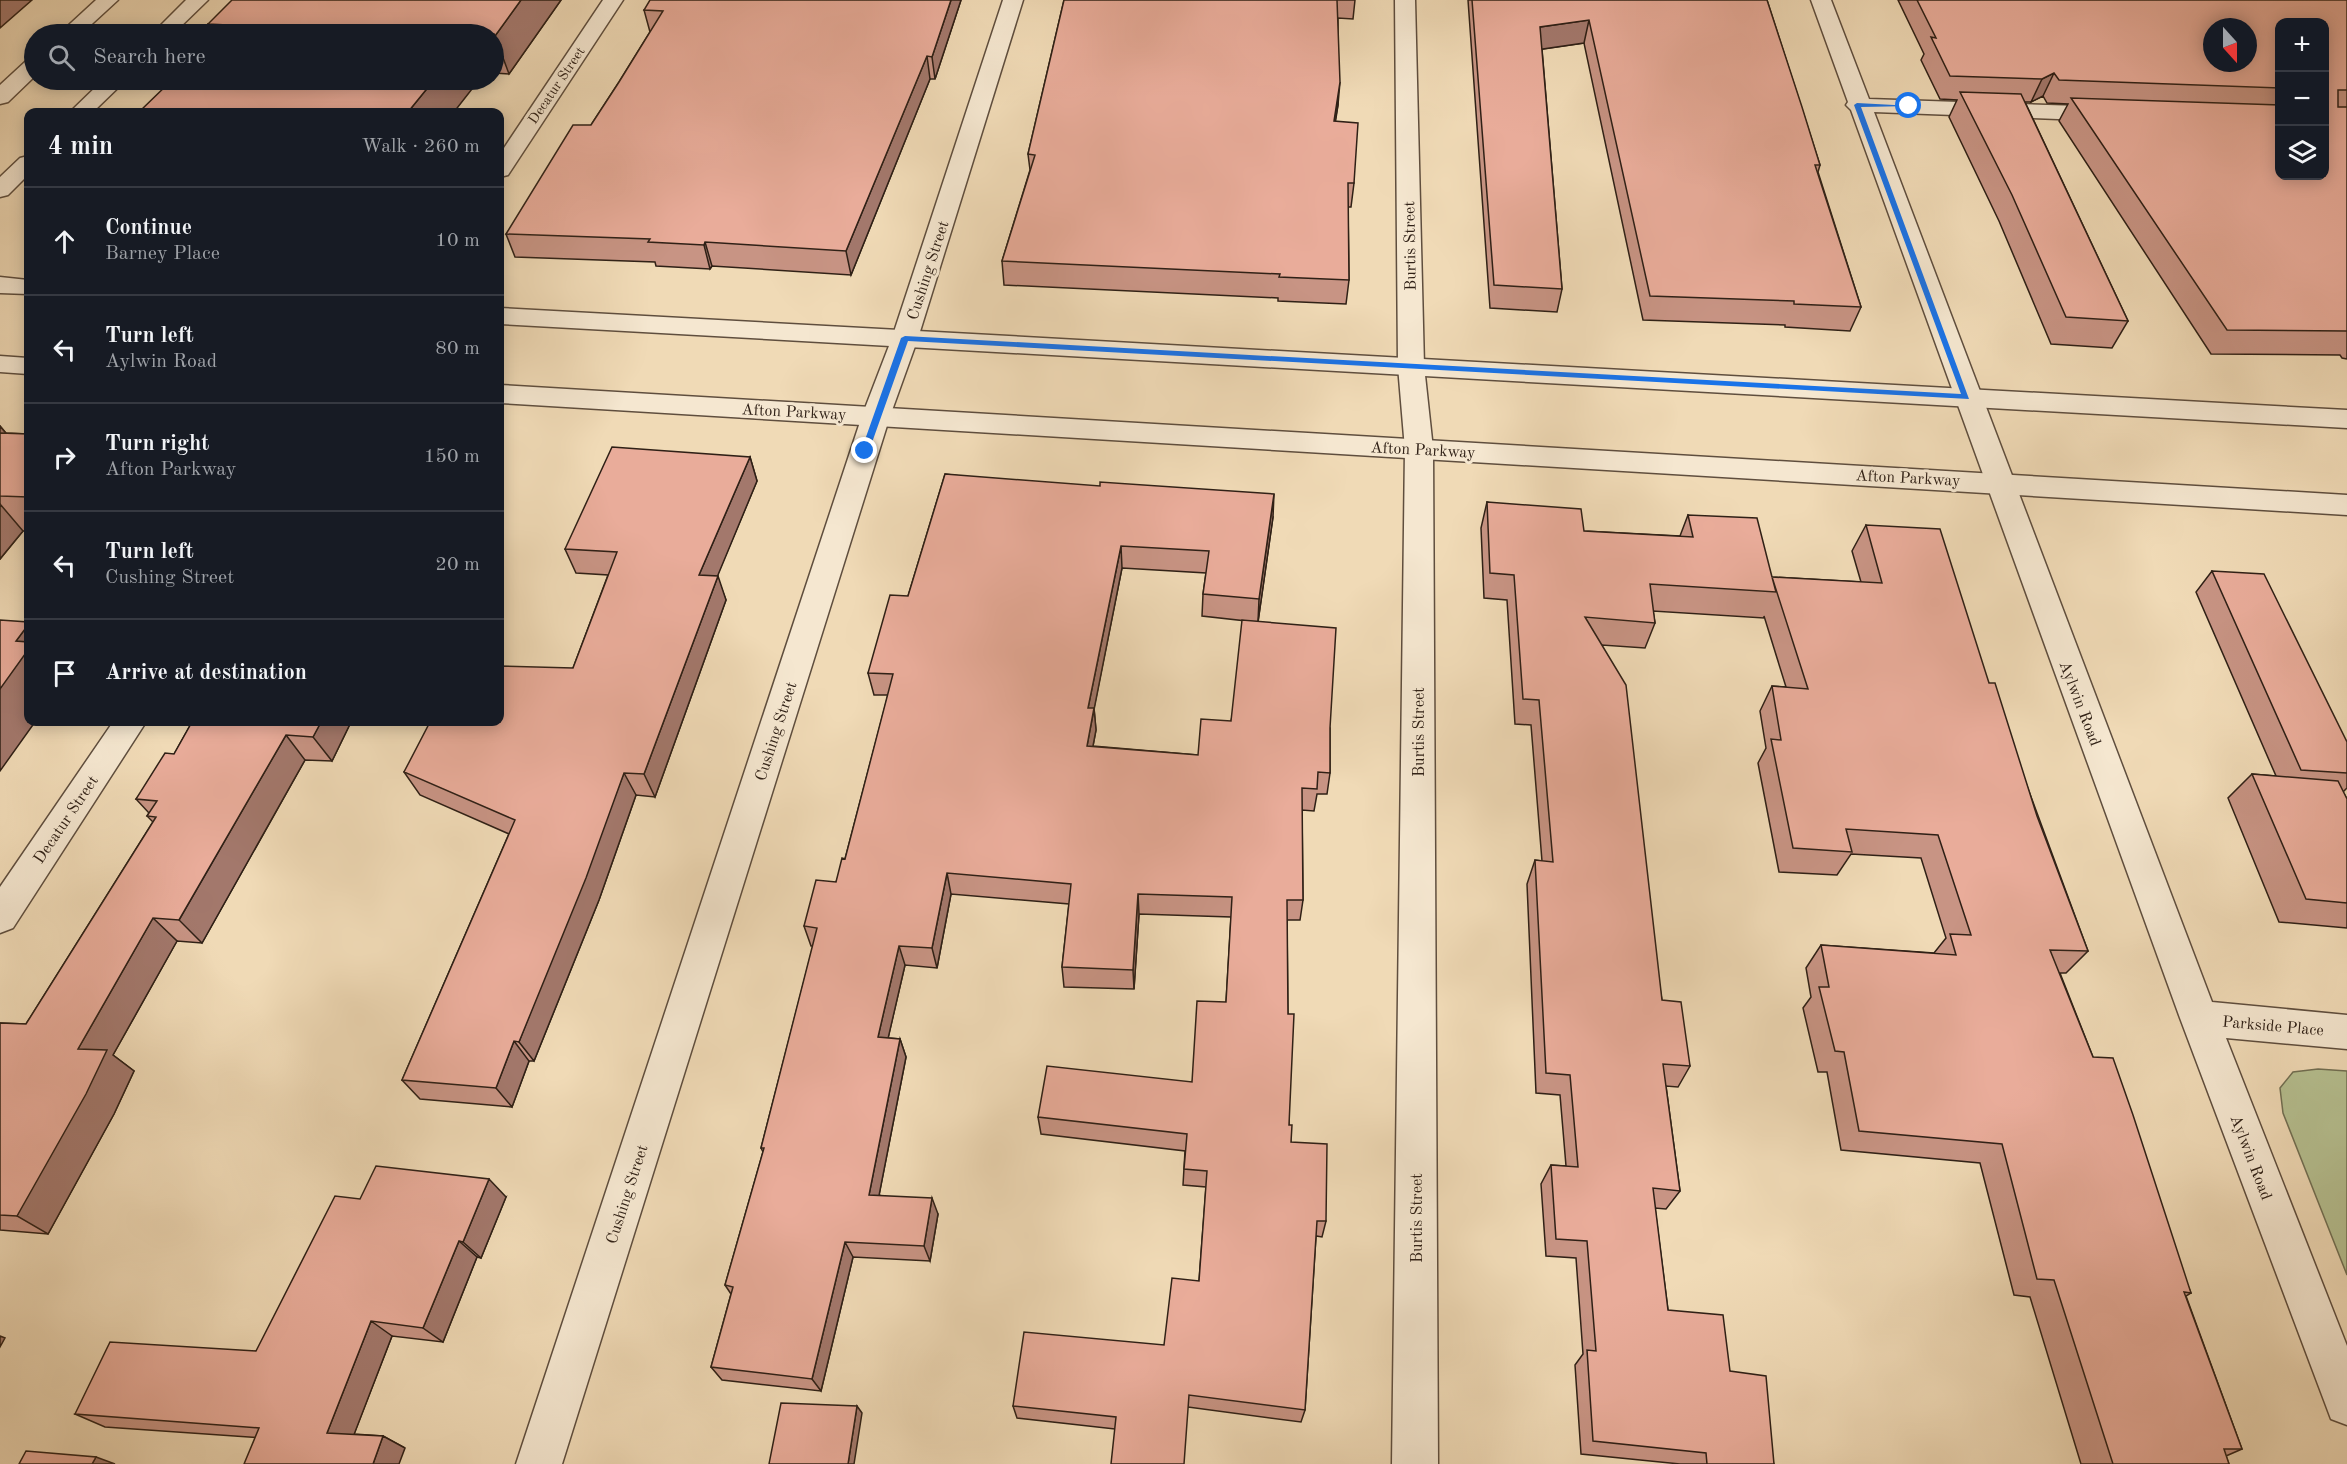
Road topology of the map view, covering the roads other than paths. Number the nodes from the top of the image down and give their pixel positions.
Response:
1 (108, 0) edge
2 (198, 0) edge
3 (613, 0) edge
4 (1013, 0) edge
5 (1405, 0) edge
6 (1821, 0) edge
7 (80, 24) edge
8 (173, 24) edge
9 (24, 75) edge
10 (104, 90) edge
11 (0, 97) edge
12 (1857, 105) junction
13 (85, 108) edge
14 (2136, 115) edge
15 (504, 164) edge
16 (24, 167) edge
17 (0, 190) edge
18 (0, 285) edge
19 (24, 286) edge
20 (504, 316) edge
21 (905, 338) junction
22 (0, 364) edge
23 (24, 366) edge
24 (1411, 366) junction
25 (504, 394) edge
26 (1966, 397) junction
27 (876, 416) junction
28 (2347, 419) edge
29 (1419, 449) junction
30 (1998, 483) junction
31 (2347, 505) edge
32 (127, 726) edge
33 (0, 917) edge
34 (2199, 1018) junction
35 (2347, 1032) edge
36 (2347, 1403) edge
37 (539, 1464) edge
38 (1415, 1464) edge

1 - 7 street
2 - 8 street
3 - 15 street, Decatur Street
4 - 21 street, Cushing Street
5 - 24 street, Burtis Street
6 - 12 street, Aylwin Road
9 - 11 street
10 - 13 street
12 - 14 street
12 - 26 street, Aylwin Road
16 - 17 street
18 - 19 street
20 - 21 street
21 - 24 street
21 - 27 street, Cushing Street
22 - 23 street
24 - 26 street
24 - 29 street, Burtis Street
25 - 27 street, Afton Parkway
26 - 28 street
26 - 30 street, Aylwin Road
27 - 29 street, Afton Parkway
27 - 37 street, Cushing Street
29 - 30 street, Afton Parkway
29 - 38 street, Burtis Street
30 - 31 street, Afton Parkway
30 - 34 street, Aylwin Road
32 - 33 street, Decatur Street
34 - 35 street, Parkside Place
34 - 36 street, Aylwin Road

